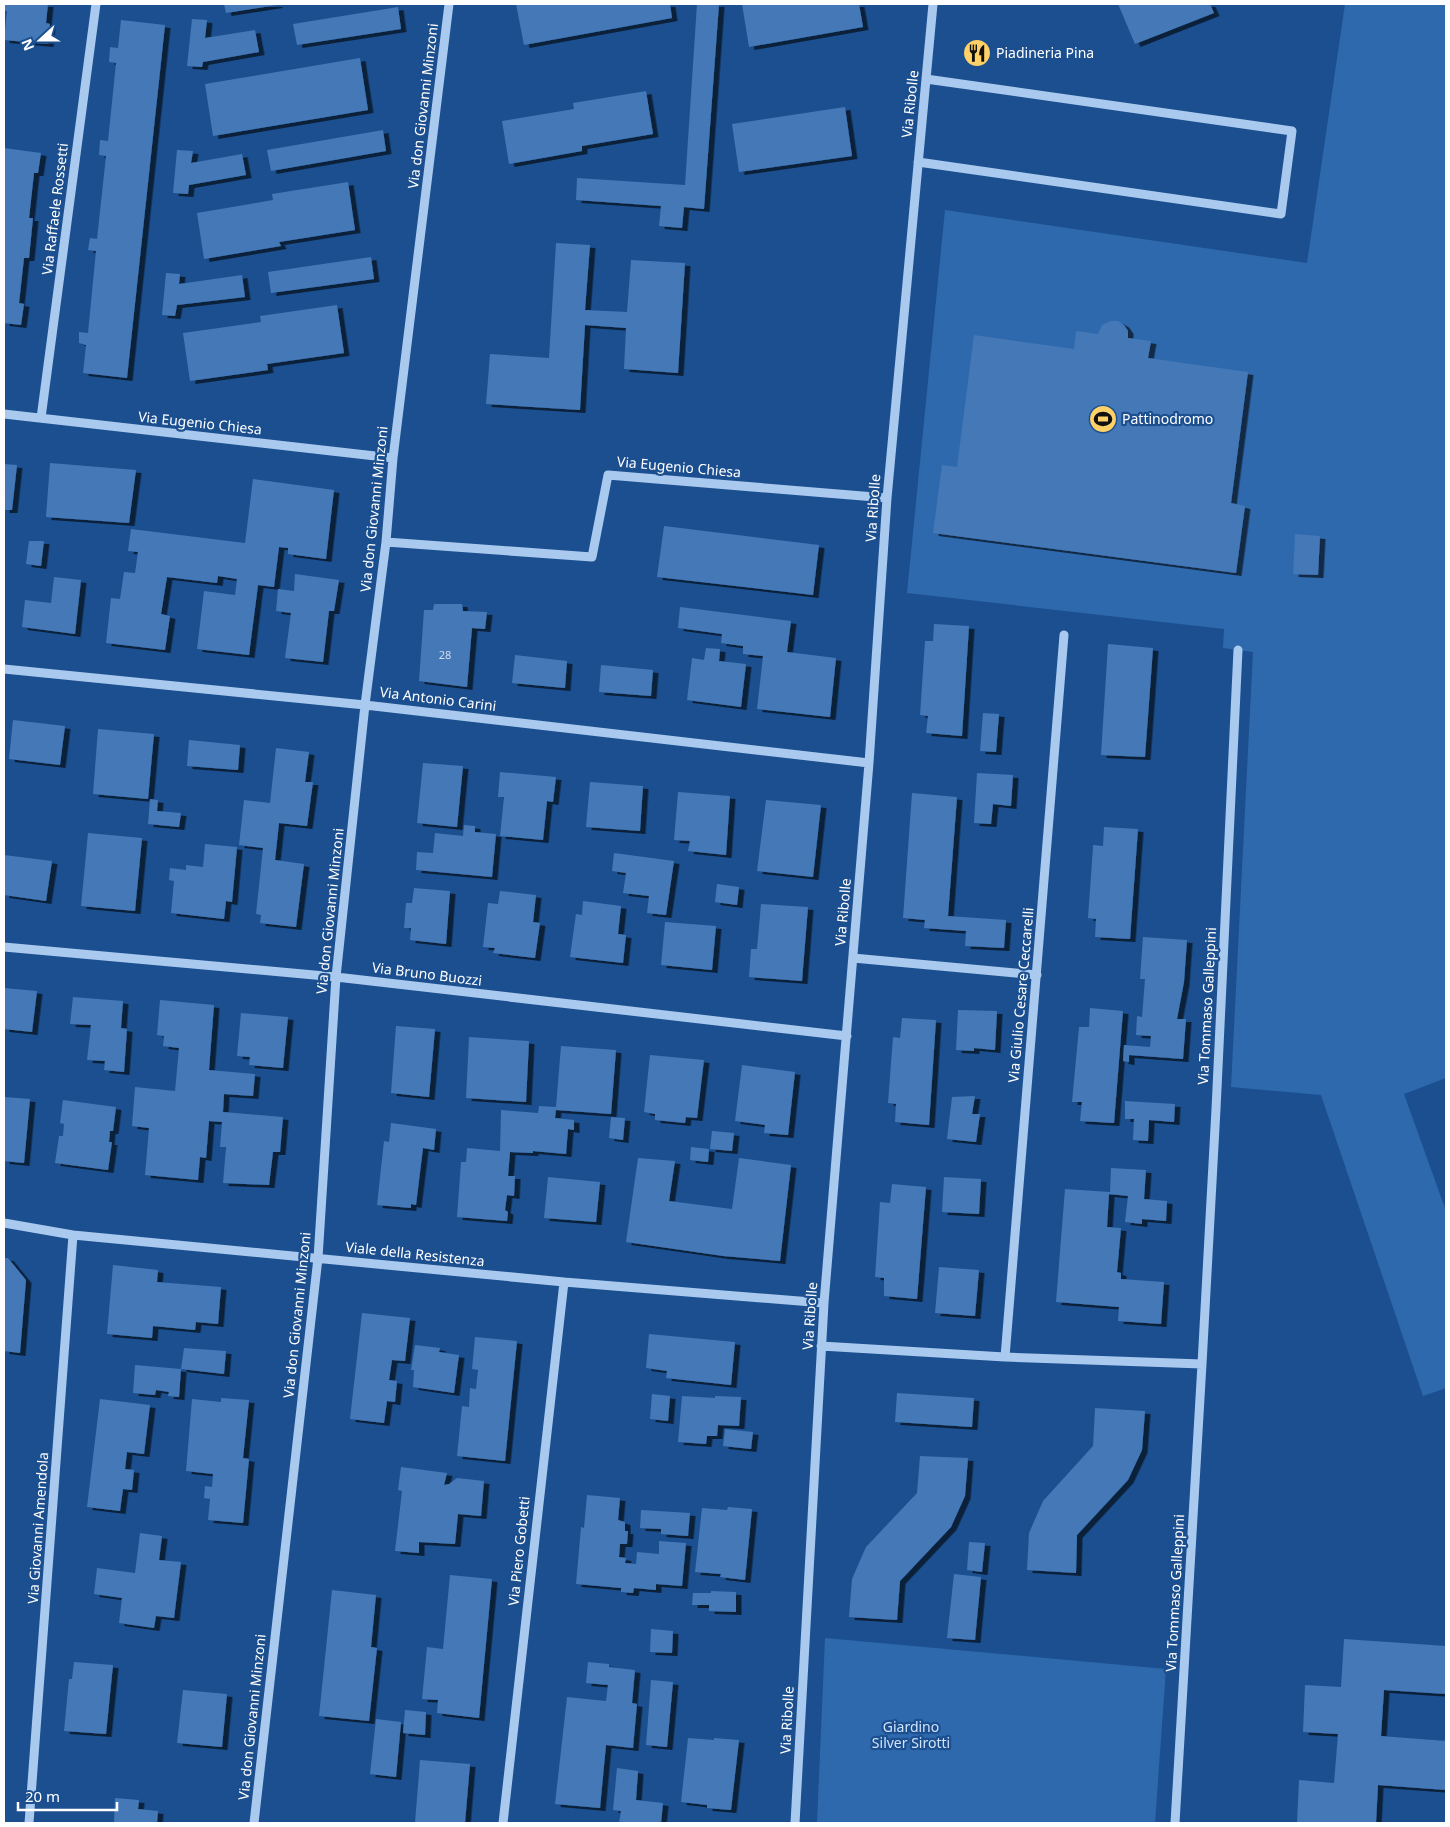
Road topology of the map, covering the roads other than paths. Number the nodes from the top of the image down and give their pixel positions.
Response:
1 (96, 4) edge
2 (449, 4) edge
3 (933, 4) edge
4 (926, 80) junction
5 (918, 162) junction
6 (4, 414) edge
7 (41, 418) junction
8 (393, 458) junction
9 (887, 498) junction
10 (386, 542) junction
11 (1064, 635) dead end
12 (1238, 650) dead end
13 (4, 669) edge
14 (365, 705) junction
15 (868, 763) junction
16 (4, 947) edge
17 (853, 958) junction
18 (1037, 975) junction
19 (336, 977) junction
20 (846, 1036) junction
21 (4, 1223) edge
22 (73, 1235) junction
23 (318, 1258) junction
24 (564, 1282) junction
25 (824, 1304) junction
26 (821, 1346) junction
27 (1004, 1357) junction
28 (1202, 1364) junction
29 (29, 1823) edge
30 (254, 1823) edge
31 (503, 1823) edge
32 (795, 1823) edge
33 (1175, 1823) edge

1 - 7 street, Via Raffaele Rossetti
2 - 8 street, Via don Giovanni Minzoni
3 - 4 street, Via Ribolle
4 - 5 street, Via Ribolle
4 - 5 street
5 - 9 street, Via Ribolle
6 - 7 street, Via Eugenio Chiesa
7 - 8 street, Via Eugenio Chiesa
8 - 10 street, Via don Giovanni Minzoni
9 - 10 street, Via Eugenio Chiesa
9 - 15 street, Via Ribolle
10 - 14 street, Via don Giovanni Minzoni
11 - 18 street, Via Giulio Cesare Ceccarelli
12 - 28 street, Via Tommaso Galleppini
13 - 14 street, Via Antonio Carini
14 - 15 street, Via Antonio Carini
14 - 19 street, Via don Giovanni Minzoni
15 - 17 street, Via Ribolle
16 - 19 street, Via Bruno Buozzi
17 - 18 street
17 - 20 street, Via Ribolle
18 - 27 street, Via Giulio Cesare Ceccarelli
19 - 20 street, Via Bruno Buozzi
19 - 23 street, Via don Giovanni Minzoni
20 - 25 street, Via Ribolle
21 - 22 street, Viale della Resistenza
22 - 23 street, Viale della Resistenza
22 - 29 street, Via Giovanni Amendola
23 - 24 street, Viale della Resistenza
23 - 30 street, Via don Giovanni Minzoni
24 - 25 street, Viale della Resistenza
24 - 31 street, Via Piero Gobetti
25 - 26 street, Via Ribolle
26 - 27 street
26 - 32 street, Via Ribolle
27 - 28 street
28 - 33 street, Via Tommaso Galleppini

